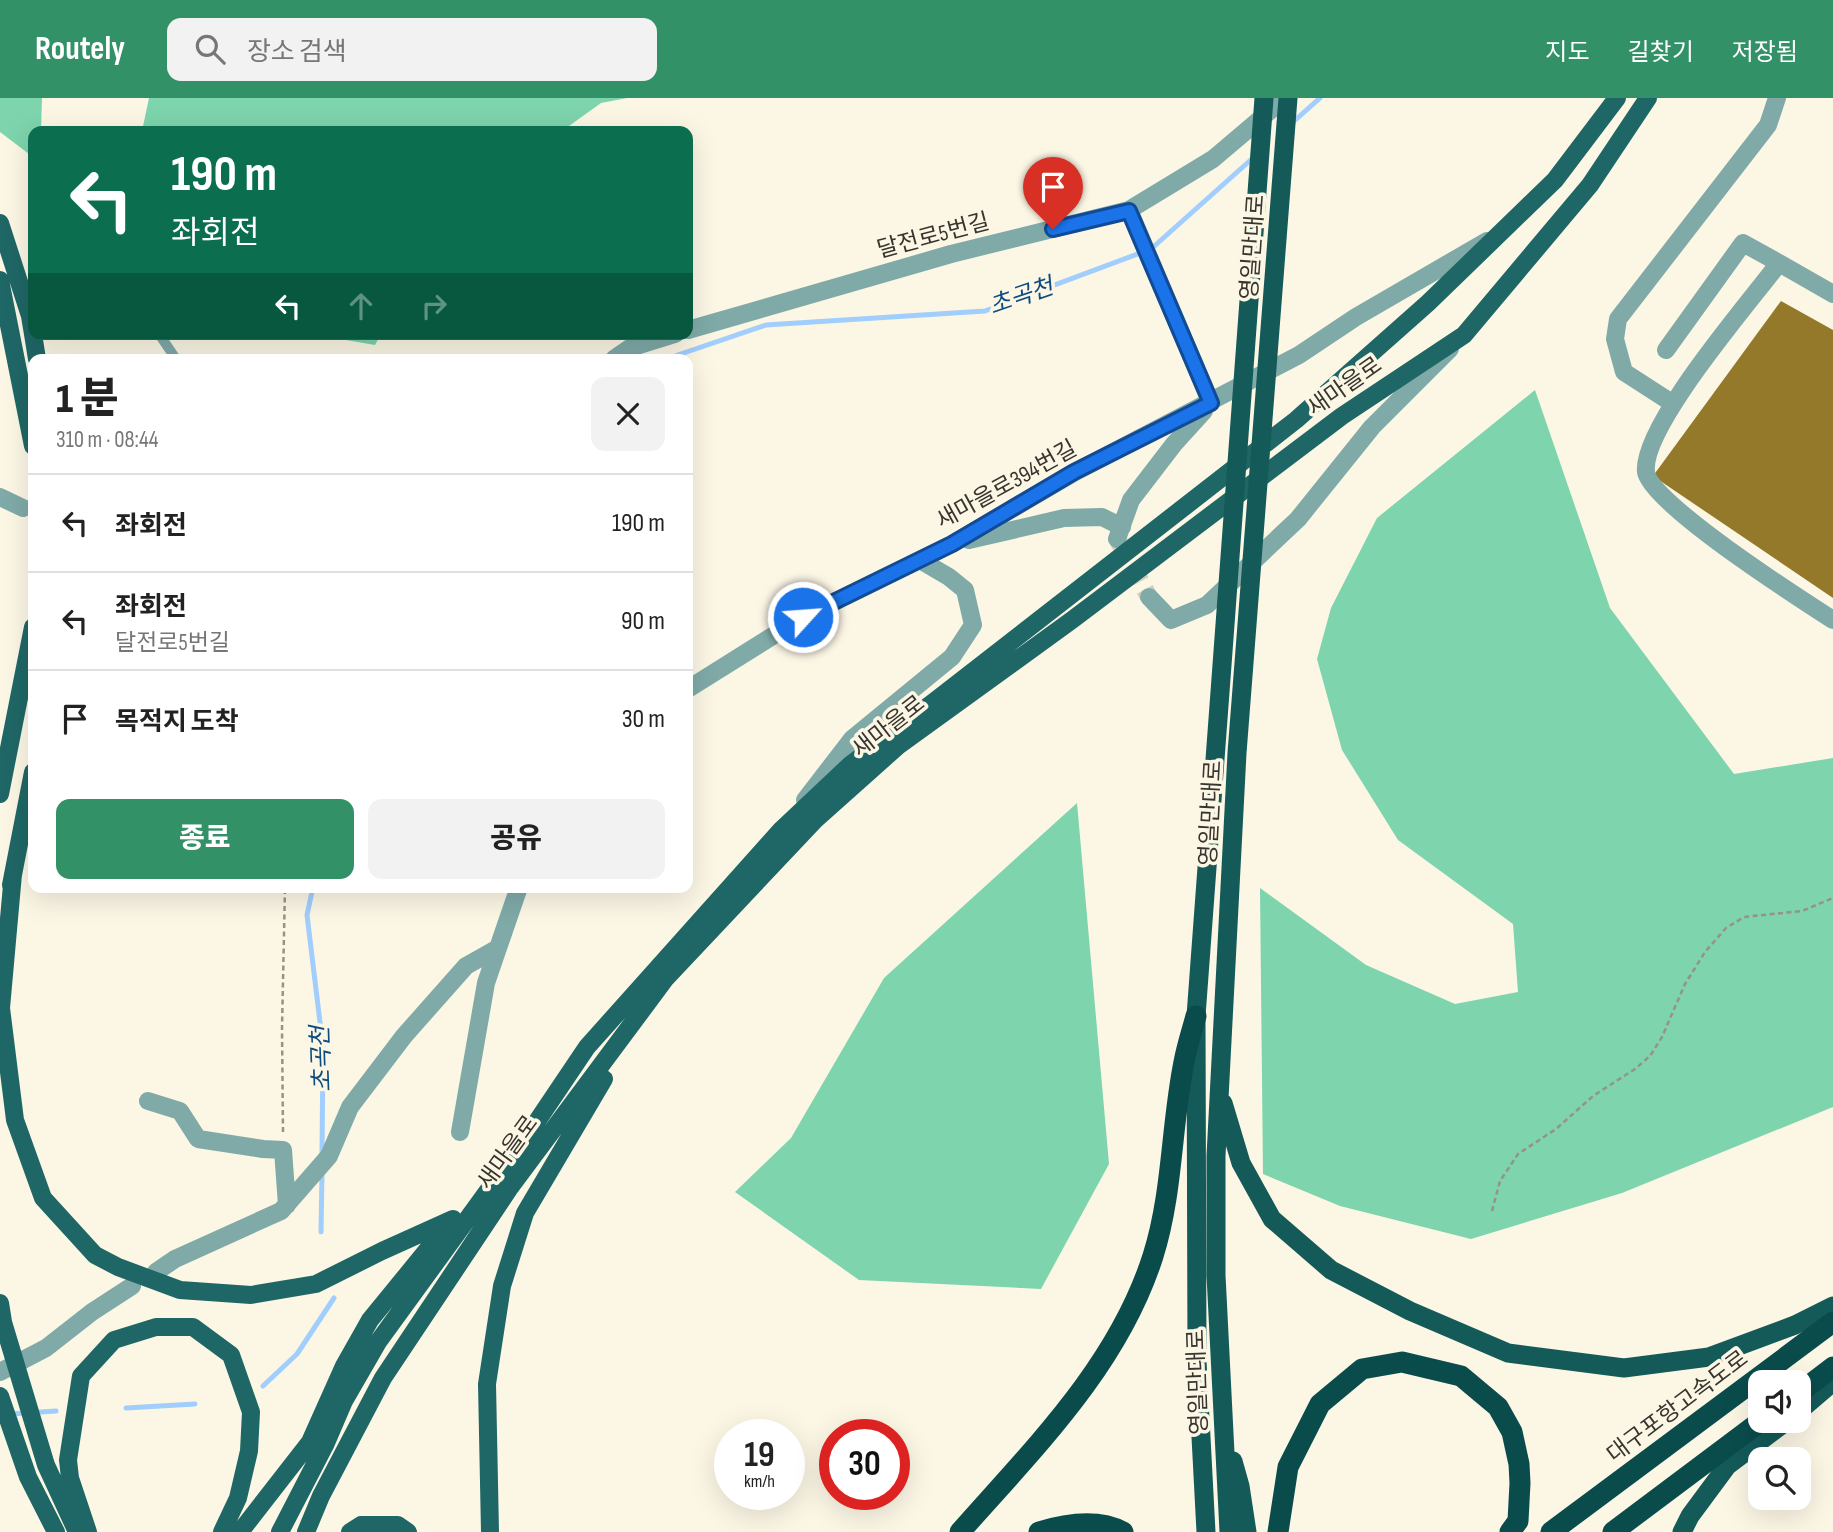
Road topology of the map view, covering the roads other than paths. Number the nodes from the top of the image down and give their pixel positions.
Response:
1 (1264, 98) edge
2 (1286, 98) edge
3 (1618, 98) edge
4 (1648, 98) edge
5 (1777, 98) edge
6 (1129, 211) junction
7 (0, 223) edge
8 (1493, 238) junction
9 (1779, 263) junction
10 (0, 281) edge
11 (1833, 294) edge
12 (28, 310) edge
13 (693, 329) edge
14 (1464, 335) junction
15 (656, 340) edge
16 (1666, 350) dead end
17 (621, 354) edge
18 (1211, 403) junction
19 (1672, 403) junction
20 (28, 421) edge
21 (0, 497) edge
22 (23, 508) dead end
23 (952, 544) junction
24 (920, 559) junction
25 (1149, 597) tunnel mouth
26 (1833, 620) edge
27 (28, 652) edge
28 (693, 686) edge
29 (0, 794) edge
30 (28, 798) edge
31 (781, 830) junction
32 (13, 874) junction
33 (517, 893) edge
34 (498, 948) junction
35 (0, 961) edge
36 (666, 978) junction
37 (1196, 1016) junction
38 (1219, 1090) junction
39 (148, 1101) dead end
40 (460, 1132) dead end
41 (519, 1148) junction
42 (287, 1205) junction
43 (453, 1219) junction
44 (156, 1272) dead end
45 (132, 1286) dead end
46 (0, 1303) edge
47 (1833, 1306) edge
48 (1833, 1322) edge
49 (1833, 1367) edge
50 (0, 1372) edge
51 (1833, 1382) edge
52 (1811, 1384) edge
53 (0, 1396) edge
54 (1811, 1401) edge
55 (1223, 1428) junction
56 (1748, 1431) edge
57 (1771, 1433) edge
58 (56, 1532) edge
59 (77, 1532) edge
60 (88, 1532) edge
61 (222, 1532) edge
62 (240, 1532) edge
63 (280, 1532) edge
64 (306, 1532) edge
65 (350, 1532) edge
66 (408, 1532) edge
67 (490, 1532) edge
68 (960, 1532) edge
69 (1039, 1532) edge
70 (1123, 1532) edge
71 (1206, 1532) edge
72 (1229, 1532) edge
73 (1247, 1532) edge
74 (1278, 1532) edge
75 (1510, 1532) edge
76 (1551, 1532) edge
77 (1613, 1532) edge
78 (1682, 1532) edge

1 - 37 highway, 영일만대로
2 - 6 street, 달전로5번길
2 - 38 highway, 영일만대로
3 - 8 main road, 새마을로
4 - 14 main road, 새마을로
5 - 19 street
6 - 13 street, 달전로5번길
6 - 18 street
7 - 12 main road
8 - 18 street, 새마을로394번길
8 - 31 main road, 새마을로
9 - 11 street
9 - 16 street
9 - 19 street
10 - 20 main road
14 - 25 street
14 - 36 main road, 새마을로
15 - 17 street
18 - 23 street, 새마을로394번길
18 - 23 street
19 - 26 street
21 - 22 street
23 - 24 street, 새마을로394번길
24 - 28 street, 새마을로394번길
24 - 31 street
27 - 29 main road
30 - 32 main road
31 - 41 main road, 새마을로
32 - 35 main road
32 - 43 main road
33 - 34 street
34 - 40 street
34 - 42 street
36 - 64 main road, 새마을로
36 - 67 main road
37 - 68 highway
37 - 71 highway, 영일만대로
38 - 47 highway
38 - 55 highway, 영일만대로
39 - 42 street
41 - 43 main road
41 - 63 main road, 새마을로
42 - 44 street
43 - 62 main road
45 - 50 street
46 - 59 main road
48 - 76 highway, 대구포항고속도로
49 - 52 highway
51 - 54 highway
53 - 58 main road
55 - 72 highway, 영일만대로
55 - 73 highway
56 - 77 highway
57 - 78 highway
60 - 61 main road
65 - 66 main road
69 - 70 highway
74 - 75 highway

